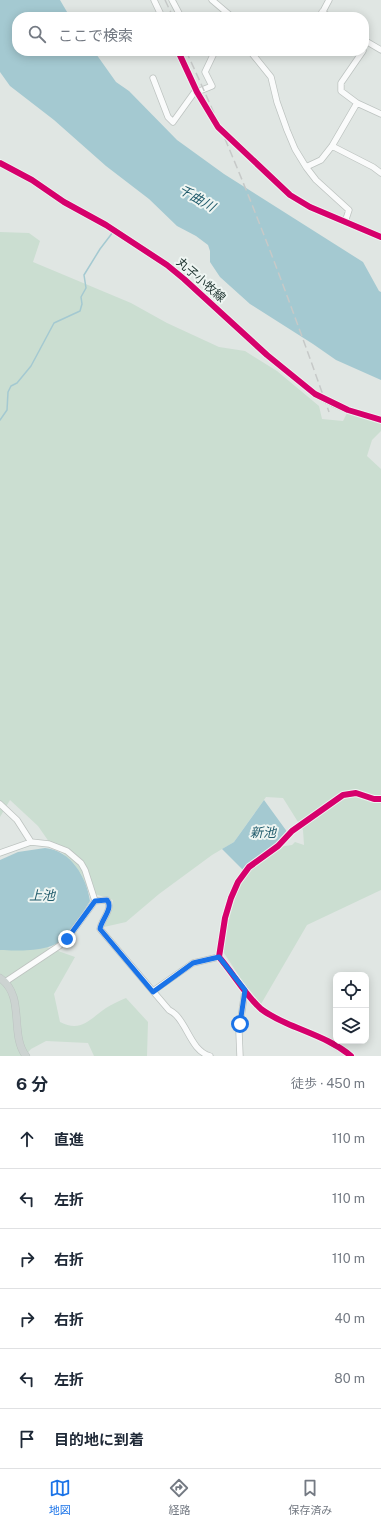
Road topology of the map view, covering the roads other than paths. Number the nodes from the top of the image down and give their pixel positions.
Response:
1 (154, 0) edge
2 (172, 0) edge
3 (212, 0) edge
4 (329, 0) edge
5 (160, 12) edge
6 (178, 12) edge
7 (226, 12) edge
8 (322, 12) edge
9 (369, 44) edge
10 (381, 50) edge
11 (180, 56) edge
12 (213, 56) edge
13 (254, 56) edge
14 (359, 56) edge
15 (152, 78) dead end
16 (196, 91) junction
17 (357, 104) junction
18 (381, 114) edge
19 (332, 146) junction
20 (0, 163) edge
21 (306, 167) junction
22 (381, 173) edge
23 (345, 222) junction
24 (381, 237) edge
25 (381, 420) edge
26 (381, 800) edge
27 (0, 804) edge
28 (32, 842) junction
29 (0, 853) edge
30 (95, 901) junction
31 (219, 957) junction
32 (3, 980) edge
33 (245, 990) junction
34 (153, 992) junction
35 (26, 1056) edge
36 (210, 1056) edge
37 (240, 1056) edge
38 (351, 1056) edge

1 - 5 street
2 - 6 street
3 - 7 street
4 - 8 street
9 - 10 street
11 - 16 street
12 - 16 street
13 - 21 street
14 - 17 street
15 - 16 street
16 - 23 street
17 - 18 street
17 - 19 street
19 - 21 street
19 - 22 street
20 - 25 street, 丸子小牧線, bridge
21 - 23 street
23 - 24 street
26 - 31 street
27 - 28 street
28 - 29 street
28 - 30 street
30 - 32 street
30 - 34 street
31 - 33 street
31 - 34 street
32 - 35 main road
33 - 37 street
33 - 38 street
34 - 36 street

